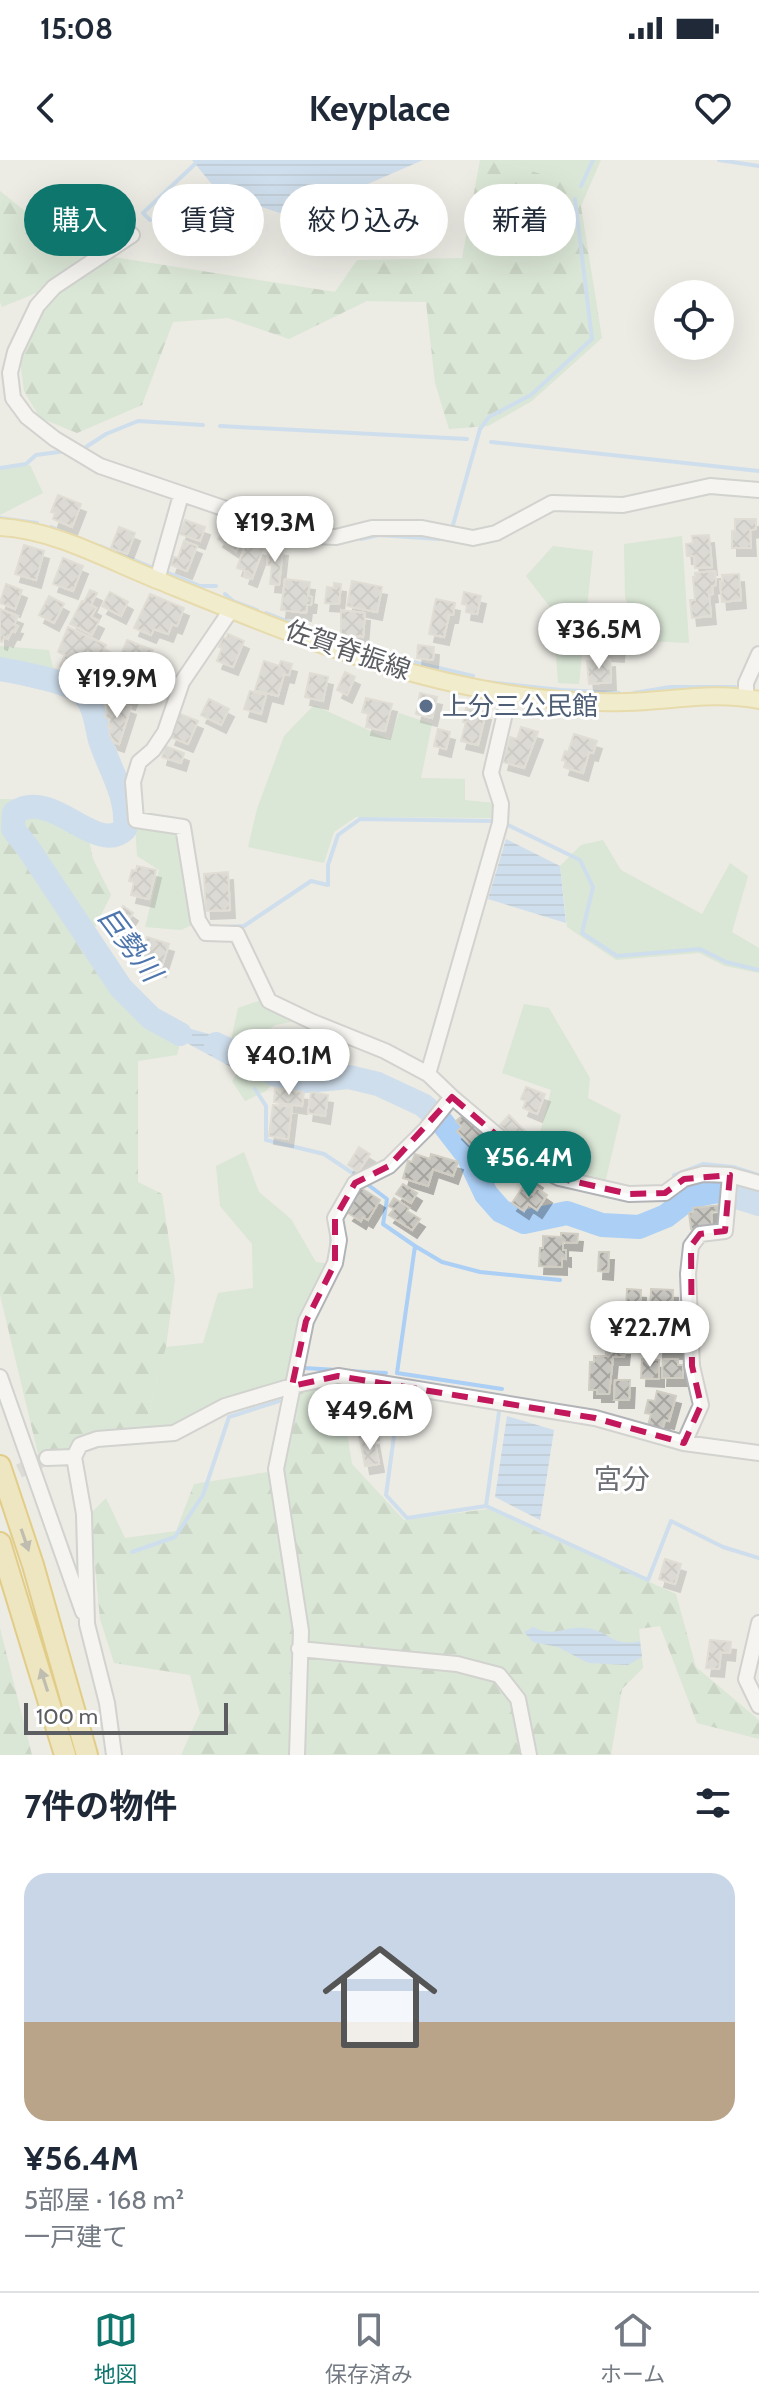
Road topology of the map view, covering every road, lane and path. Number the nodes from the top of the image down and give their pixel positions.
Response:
1 (100, 256) edge
2 (759, 490) edge
3 (181, 495) junction
4 (0, 527) edge
5 (157, 580) junction
6 (231, 610) junction
7 (759, 654) edge
8 (509, 696) junction
9 (753, 698) edge
10 (428, 1074) junction
11 (449, 1101) junction
12 (730, 1175) junction
13 (759, 1183) edge
14 (0, 1377) edge
15 (292, 1386) junction
16 (684, 1443) junction
17 (759, 1453) edge
18 (74, 1457) junction
19 (47, 1458) tunnel mouth
20 (0, 1466) edge
21 (0, 1543) edge
22 (759, 1623) edge
23 (87, 1624) junction
24 (299, 1649) junction
25 (759, 1706) edge
26 (65, 1755) edge
27 (87, 1755) edge
28 (114, 1755) edge
29 (297, 1755) edge
30 (529, 1755) edge

1 - 3 street
2 - 3 street
3 - 5 street
4 - 5 main road, 佐賀脊振線
5 - 6 main road, 佐賀脊振線
6 - 8 main road, 佐賀脊振線
6 - 10 street
7 - 9 street
8 - 9 main road, 佐賀脊振線
8 - 10 street
10 - 11 street
11 - 12 street
11 - 15 street
12 - 13 street
12 - 16 street
14 - 23 street
15 - 16 street
15 - 18 street
15 - 24 street
16 - 17 street
18 - 19 street
18 - 23 street
20 -> 27 highway
26 -> 21 highway
22 - 25 street
23 - 28 street
24 - 29 street
24 - 30 street

